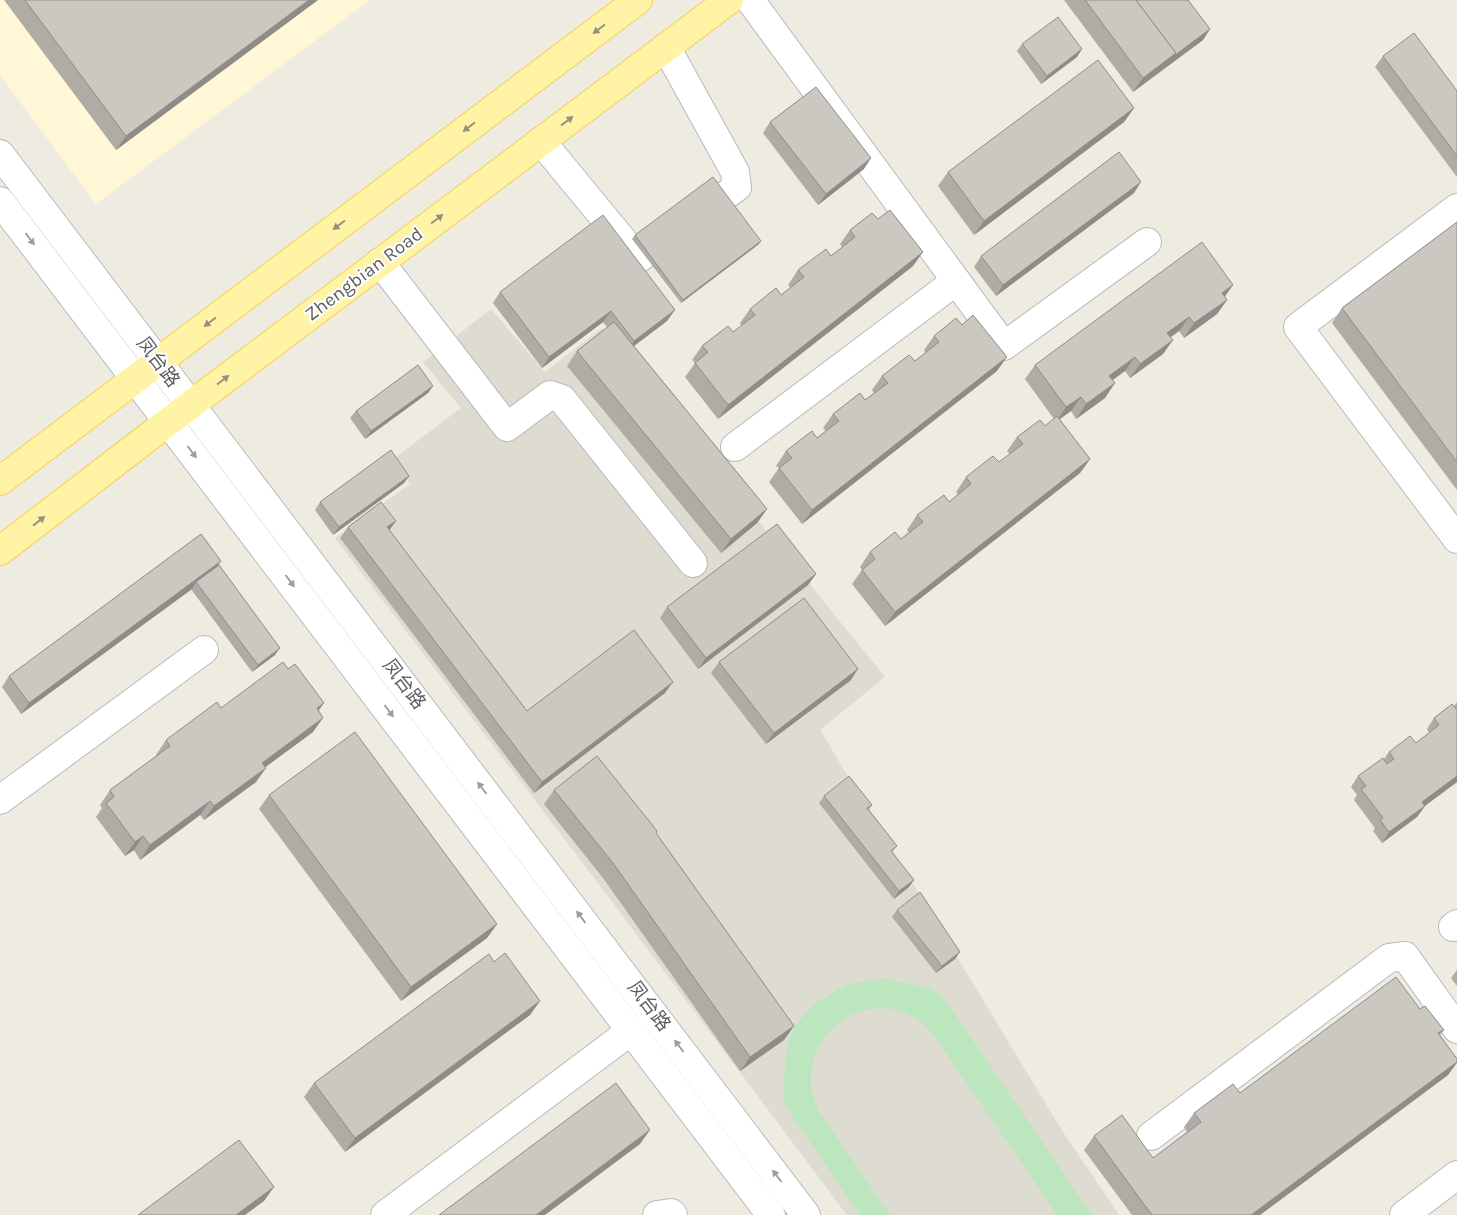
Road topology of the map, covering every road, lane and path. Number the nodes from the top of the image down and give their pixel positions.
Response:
1 (638, 0) edge
2 (729, 0) edge
3 (750, 0) edge
4 (666, 47) junction
5 (541, 141) junction
6 (0, 154) edge
7 (0, 201) edge
8 (1457, 208) edge
9 (1147, 242) dead end
10 (380, 262) junction
11 (956, 281) junction
12 (158, 362) junction
13 (135, 378) junction
14 (191, 405) junction
15 (168, 422) junction
16 (735, 447) dead end
17 (0, 481) edge
18 (1457, 539) edge
19 (0, 551) edge
20 (693, 563) dead end
21 (204, 650) dead end
22 (0, 800) edge
23 (1457, 1029) edge
24 (632, 1030) junction
25 (1151, 1136) dead end
26 (1457, 1175) edge
27 (385, 1215) edge
28 (657, 1215) edge
29 (673, 1215) edge
30 (771, 1215) edge
31 (806, 1215) edge
32 (1404, 1215) edge

1 -> 12 main road
2 - 4 main road, Zhengbian Road
3 - 11 street
5 -> 4 main road, Zhengbian Road
4 - 5 street
10 -> 5 main road, Zhengbian Road
6 - 12 street, 凤台路
7 -> 13 street, 凤台路
8 - 18 street
9 - 11 street
14 -> 10 main road, Zhengbian Road
10 - 20 street
11 - 16 street
12 - 13 main road
12 - 14 street, 凤台路
13 - 15 street, 凤台路
13 - 17 main road
14 - 15 main road, Zhengbian Road
31 -> 14 street, 凤台路
19 -> 15 main road, Zhengbian Road
15 -> 24 street, 凤台路
21 - 22 street
23 - 25 street
24 - 27 street
24 - 30 street, 凤台路
26 - 32 street
28 - 29 street

